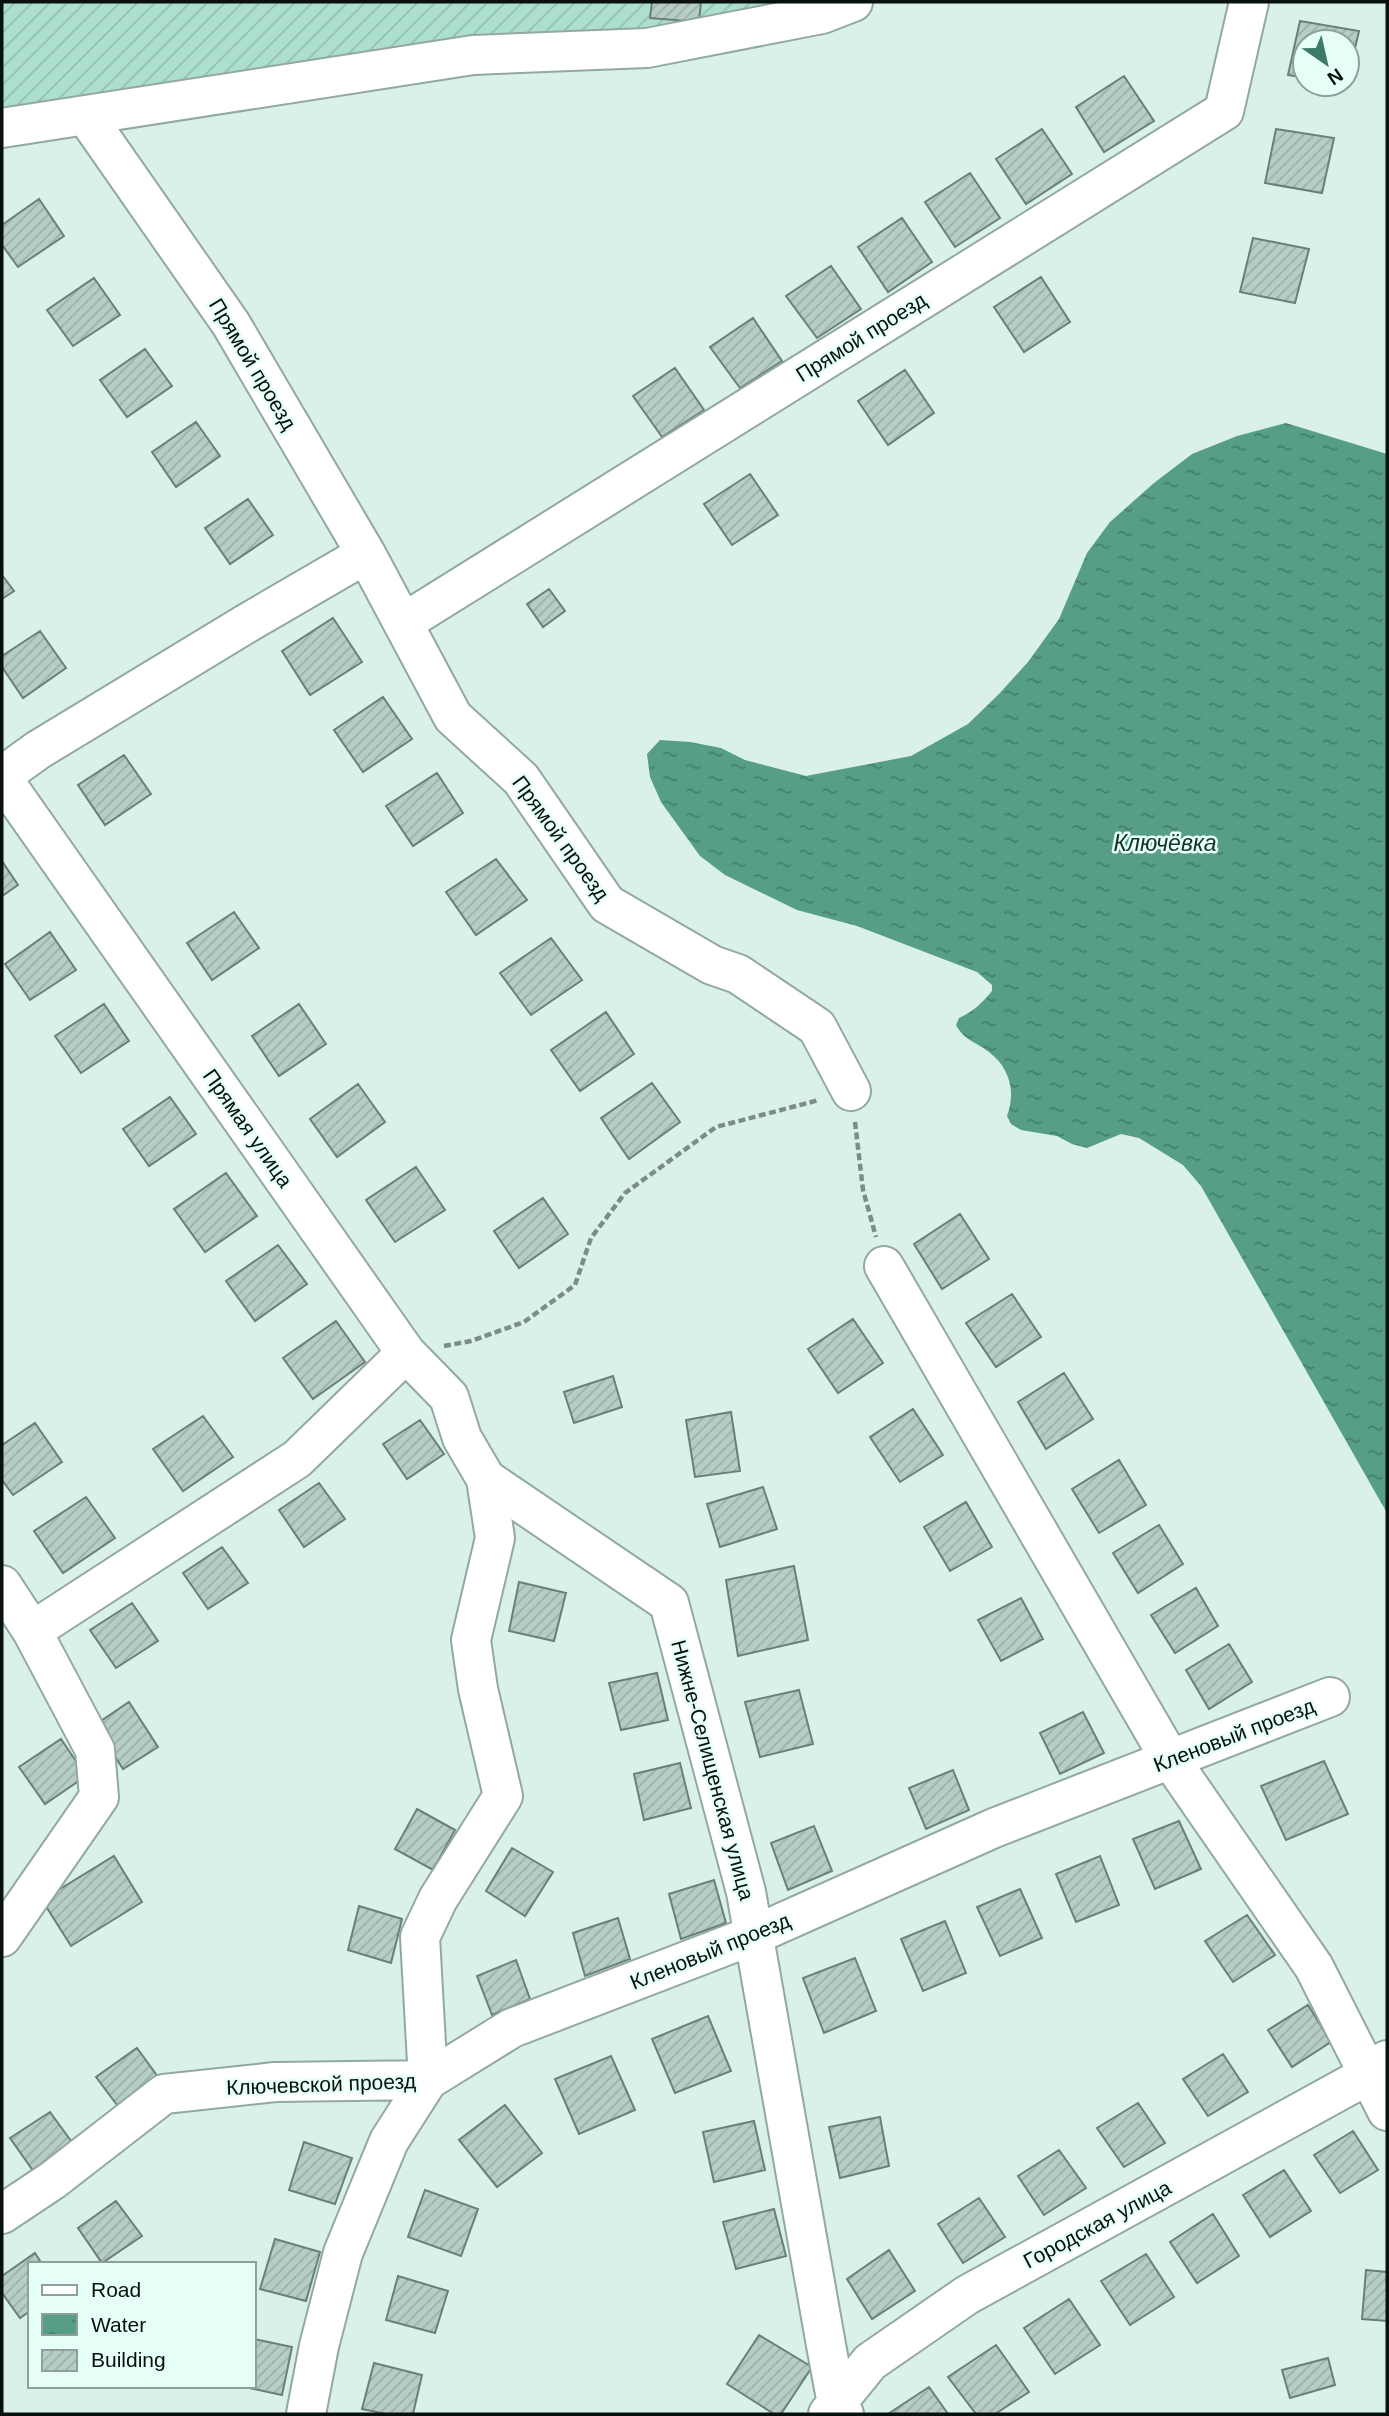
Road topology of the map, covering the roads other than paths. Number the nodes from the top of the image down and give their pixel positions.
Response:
1 (853, 2) edge
2 (1249, 2) edge
3 (86, 116) junction
4 (2, 128) edge
5 (366, 554) junction
6 (403, 623) junction
7 (2, 777) edge
8 (851, 1091) road end
9 (884, 1266) road end
10 (405, 1353) junction
11 (486, 1479) junction
12 (2, 1585) edge
13 (32, 1631) junction
14 (1330, 1697) dead end
15 (1170, 1759) junction
16 (754, 1935) junction
17 (2, 1937) edge
18 (1378, 2067) edge
19 (428, 2080) junction
20 (1387, 2111) edge
21 (2, 2214) edge
22 (836, 2411) edge
23 (306, 2414) edge

1 - 3 street
2 - 6 street, Прямой проезд
3 - 4 street
3 - 5 street, Прямой проезд
5 - 6 street, Прямой проезд
5 - 7 street
6 - 8 street, Прямой проезд
7 - 10 street, Прямая улица
9 - 15 street
10 - 11 street, Прямая улица
10 - 13 street
11 - 16 street, Нижне-Селищенская улица
11 - 19 street, Ключевской проезд
12 - 13 street
13 - 17 street
14 - 15 street, Кленовый проезд
15 - 16 street, Кленовый проезд
15 - 18 street
16 - 19 street, Кленовый проезд
16 - 22 street, Нижне-Селищенская улица
18 - 20 street
18 - 22 street, Городская улица
19 - 21 street, Ключевской проезд
19 - 23 street, Кленовый проезд

